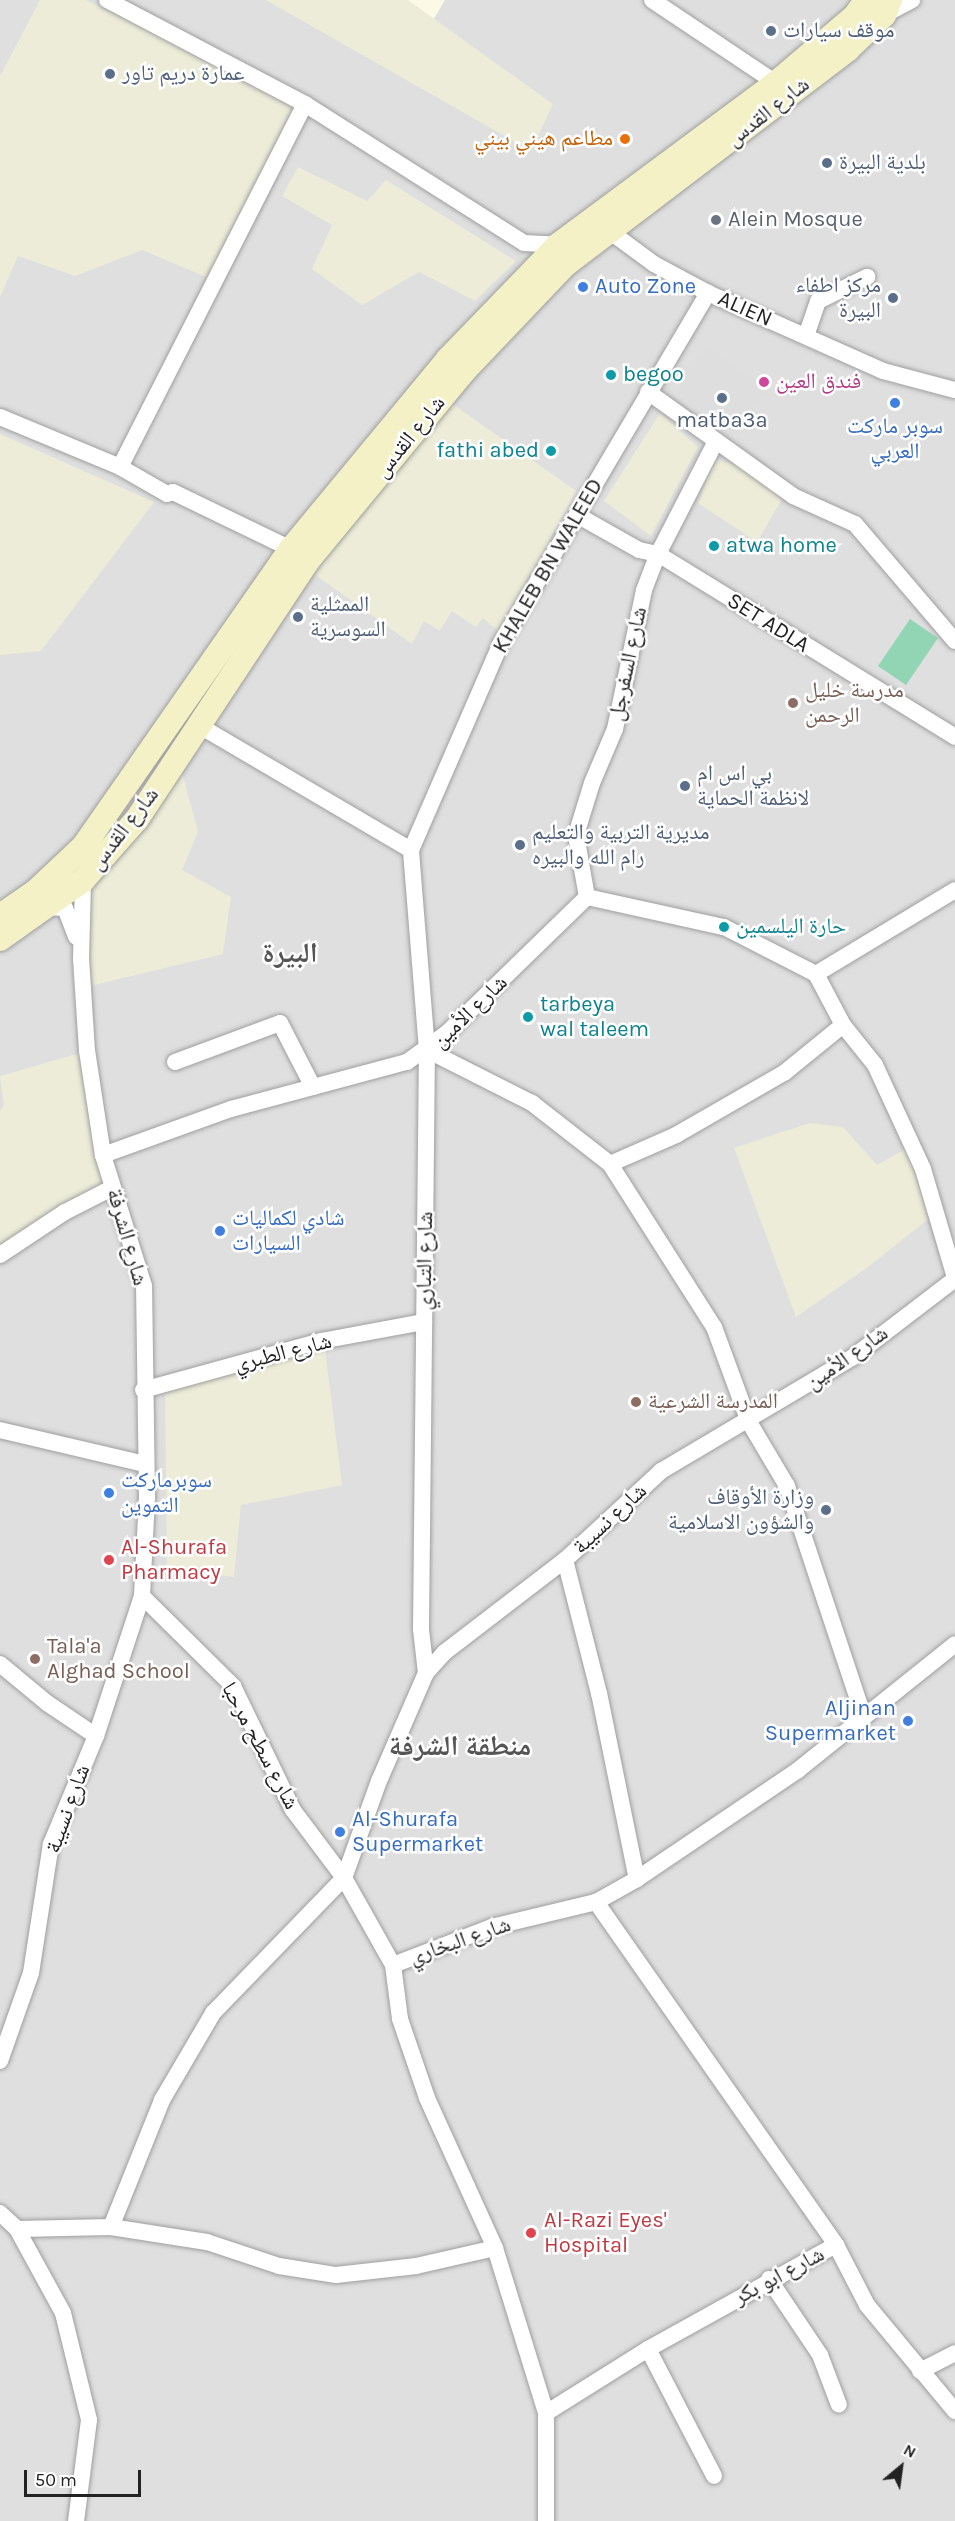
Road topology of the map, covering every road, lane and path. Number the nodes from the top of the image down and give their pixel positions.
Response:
1 (107, 0) edge
2 (652, 0) edge
3 (912, 0) edge
4 (880, 5) edge
5 (780, 91) junction
6 (305, 104) junction
7 (603, 227) junction
8 (524, 243) junction
9 (558, 245) junction
10 (531, 273) junction
11 (867, 277) dead end
12 (708, 293) junction
13 (806, 336) junction
14 (955, 390) edge
15 (648, 392) junction
16 (0, 417) edge
17 (716, 441) junction
18 (120, 467) junction
19 (577, 514) junction
20 (300, 554) junction
21 (658, 554) junction
22 (955, 641) edge
23 (198, 725) junction
24 (955, 738) edge
25 (411, 850) junction
26 (83, 880) junction
27 (955, 890) edge
28 (587, 897) junction
29 (46, 907) junction
30 (0, 916) edge
31 (0, 939) edge
32 (81, 958) junction
33 (816, 974) junction
34 (843, 1025) junction
35 (427, 1050) junction
36 (175, 1062) dead end
37 (313, 1087) junction
38 (104, 1155) junction
39 (610, 1164) junction
40 (112, 1188) junction
41 (0, 1255) edge
42 (955, 1278) edge
43 (424, 1322) junction
44 (143, 1390) junction
45 (749, 1422) junction
46 (0, 1430) edge
47 (146, 1464) junction
48 (565, 1560) junction
49 (142, 1596) junction
50 (955, 1644) edge
51 (0, 1664) edge
52 (426, 1673) junction
53 (864, 1717) junction
54 (96, 1736) junction
55 (344, 1878) junction
56 (637, 1879) junction
57 (596, 1902) junction
58 (393, 1965) junction
59 (0, 2061) edge
60 (0, 2213) edge
61 (111, 2227) junction
62 (17, 2229) junction
63 (836, 2245) junction
64 (495, 2248) junction
65 (770, 2279) junction
66 (648, 2349) junction
67 (955, 2353) edge
68 (920, 2371) junction
69 (839, 2405) dead end
70 (955, 2411) edge
71 (546, 2413) junction
72 (714, 2476) dead end
73 (76, 2521) edge
74 (546, 2521) edge

1 - 6 street
2 - 5 street
3 - 4 street
4 - 5 main road, شارع القدس
5 - 7 main road, شارع القدس
6 - 8 street
6 - 18 street
7 - 9 main road, شارع القدس
7 - 12 street, ALIEN
7 - 20 main road, شارع القدس
8 - 9 street
8 - 10 street
9 - 10 main road, شارع القدس
10 - 20 main road, شارع القدس
11 - 13 street
12 - 13 street, ALIEN
12 - 15 street, KHALEB BN WALEED
13 - 14 street, ALIEN
15 - 17 street
15 - 19 street, KHALEB BN WALEED
16 - 18 street
17 - 21 street, شارع السفرجل
17 - 22 street
18 - 20 street
19 - 21 street, SET ADLA
19 - 25 street, KHALEB BN WALEED
20 - 23 main road, شارع القدس
20 - 30 main road, شارع القدس
21 - 24 street, SET ADLA
21 - 28 street, شارع السفرجل
23 - 25 street
23 - 26 main road, شارع القدس
25 - 35 street, شارع التباري
26 - 29 main road, شارع القدس
26 - 32 street, شارع الشرفة
27 - 33 street
28 - 33 street
28 - 35 street, شارع الأمين
29 - 31 main road, شارع القدس
29 - 32 street
32 - 38 street, شارع الشرفة
33 - 34 street, شارع الأمين
34 - 39 street
34 - 42 street, شارع الأمين
35 - 37 street
35 - 39 street, شارع الأمين
35 - 43 street, شارع التباري
36 - 37 street
37 - 38 street
38 - 40 street, شارع الشرفة
39 - 45 street, شارع الأمين
40 - 41 street
40 - 44 street, شارع الشرفة
42 - 45 street, شارع الأمين
43 - 44 street, شارع الطبري
43 - 52 street, شارع التباري
44 - 47 street, شارع الشرفة
45 - 48 street, شارع نسيبة
45 - 53 street
46 - 47 street
47 - 49 street, شارع الشرفة
48 - 52 street, شارع نسيبة
48 - 56 street
49 - 54 street, شارع نسيبة
49 - 55 street, شارع سطح مرحبا
50 - 53 street
51 - 54 street
52 - 55 street, شارع نسيبة
53 - 56 street, شارع البخاري
54 - 59 street, شارع نسيبة
55 - 58 street, شارع البخاري
55 - 61 street
56 - 57 street, شارع البخاري
57 - 58 street, شارع البخاري
57 - 63 street
58 - 64 street
60 - 62 street
61 - 62 street
61 - 64 street
62 - 73 street
63 - 65 street, شارع ابو بكر
63 - 68 street, شارع ابو بكر
64 - 71 street
65 - 66 street, شارع ابو بكر
65 - 69 street
66 - 71 street, شارع ابو بكر
66 - 72 street
67 - 68 street
68 - 70 street, شارع ابو بكر
71 - 74 street

